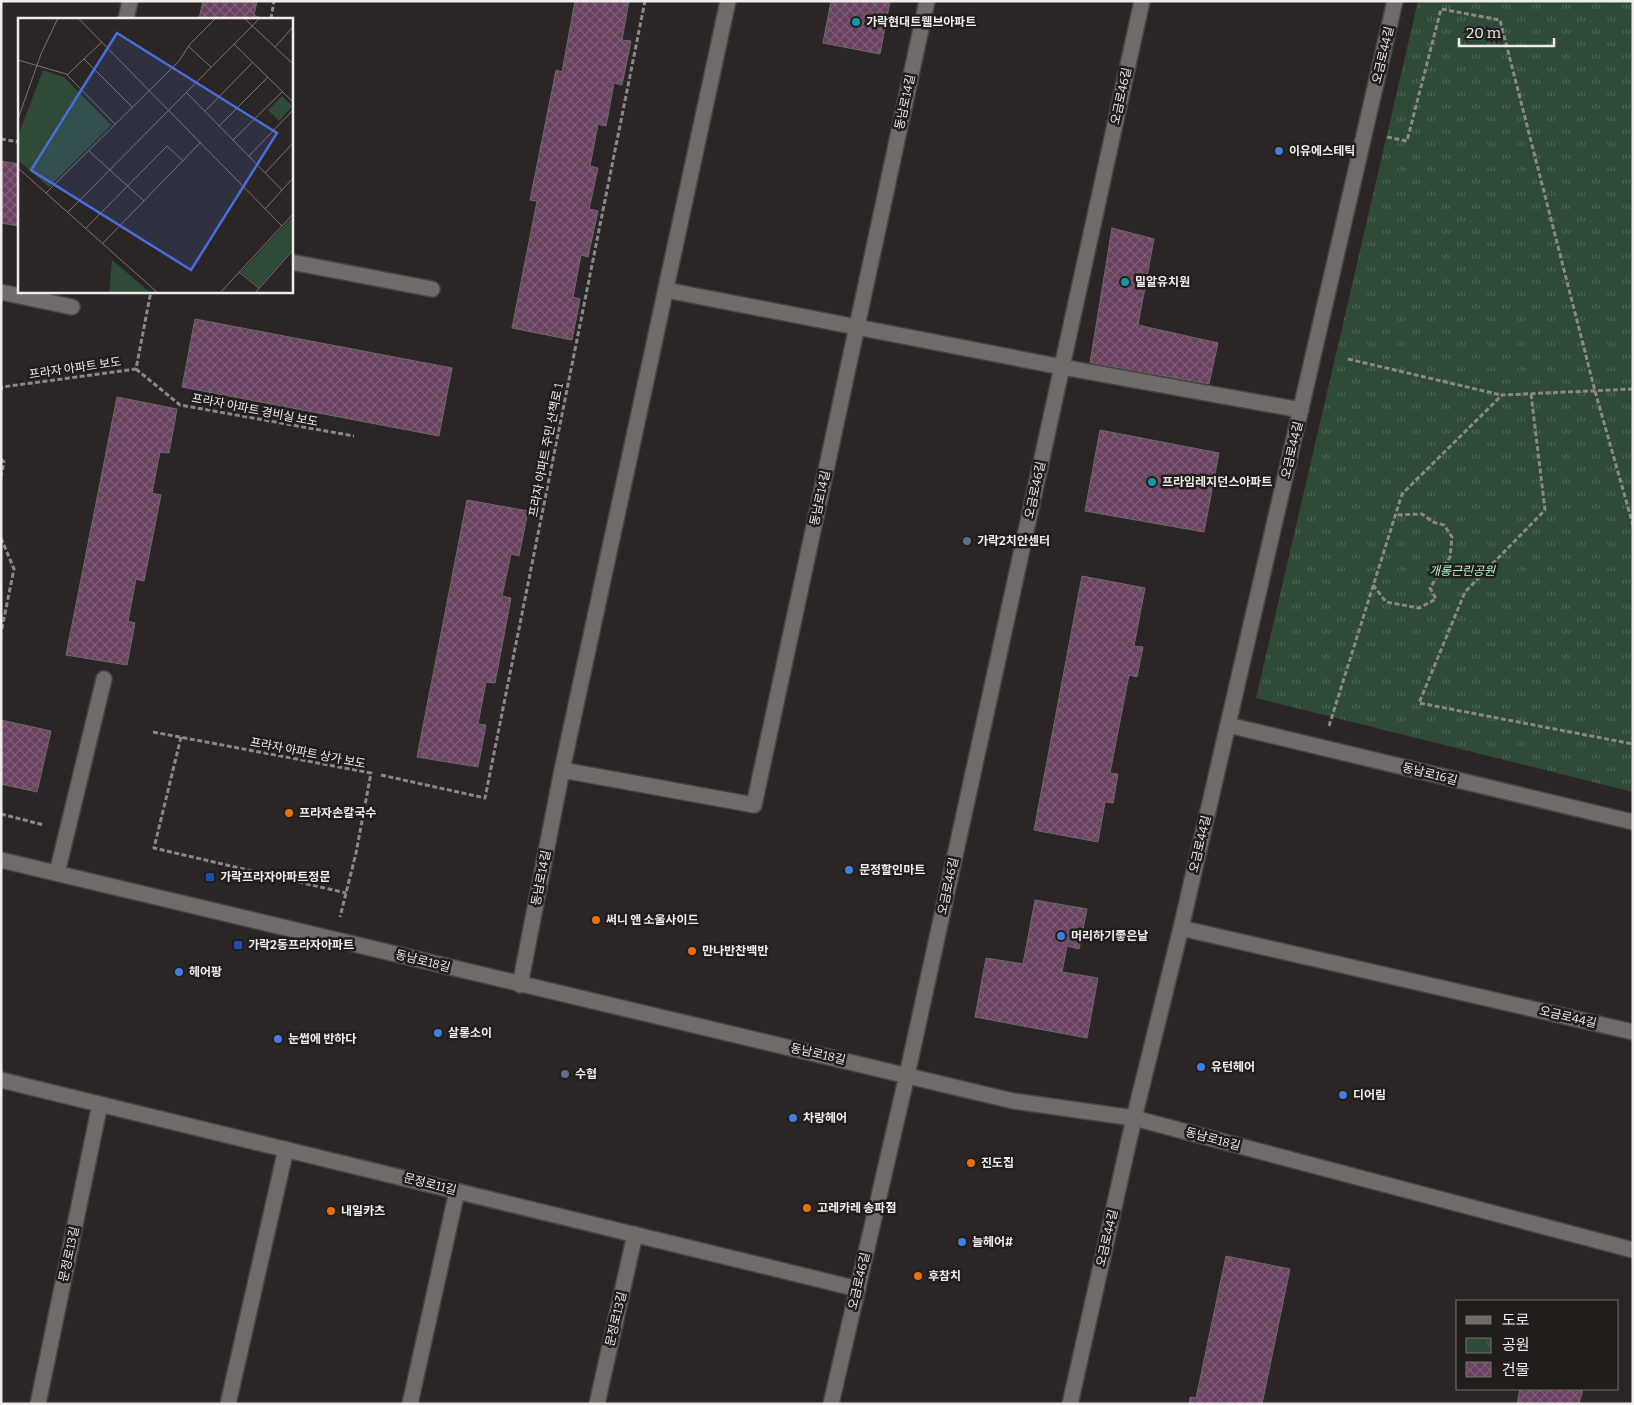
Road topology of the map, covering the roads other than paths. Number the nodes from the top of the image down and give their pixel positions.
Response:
1 (130, 1) edge
2 (728, 1) edge
3 (927, 1) edge
4 (1142, 1) edge
5 (1396, 1) edge
6 (126, 18) edge
7 (292, 262) edge
8 (432, 289) dead end
9 (666, 290) junction
10 (1, 292) edge
11 (72, 307) dead end
12 (857, 328) junction
13 (1062, 367) junction
14 (1301, 410) junction
15 (104, 679) dead end
16 (1228, 725) junction
17 (562, 770) junction
18 (1633, 822) edge
19 (1, 860) edge
20 (57, 873) junction
21 (1181, 928) junction
22 (520, 985) junction
23 (1633, 1032) edge
24 (907, 1074) junction
25 (1, 1080) edge
26 (100, 1104) junction
27 (1134, 1118) junction
28 (286, 1149) junction
29 (457, 1191) junction
30 (635, 1234) junction
31 (1633, 1250) edge
32 (858, 1289) junction
33 (38, 1404) edge
34 (228, 1404) edge
35 (410, 1404) edge
36 (597, 1404) edge
37 (831, 1404) edge
38 (1070, 1404) edge

1 - 6 street
2 - 9 street, 동남로14길
3 - 12 street, 동남로14길
4 - 13 street, 오금로46길
5 - 14 street, 오금로44길
7 - 8 street
9 - 12 street
9 - 17 street, 동남로14길
10 - 11 street
12 - 13 street
12 - 17 street, 동남로14길
13 - 14 street
13 - 24 street, 오금로46길
14 - 16 street, 오금로44길
15 - 20 street
16 - 18 street, 동남로16길
16 - 21 street, 오금로44길
17 - 22 street, 동남로14길
19 - 20 street, 동남로18길
20 - 22 street, 동남로18길
21 - 23 street, 오금로44길
21 - 27 street, 오금로44길
22 - 24 street, 동남로18길
24 - 27 street, 동남로18길
24 - 32 street, 오금로46길
25 - 26 street, 문정로11길
26 - 28 street, 문정로11길
26 - 33 street, 문정로13길
27 - 31 street, 동남로18길
27 - 38 street, 오금로44길
28 - 29 street, 문정로11길
28 - 34 street
29 - 30 street, 문정로11길
29 - 35 street
30 - 32 street, 문정로11길
30 - 36 street, 문정로13길
32 - 37 street, 오금로46길

